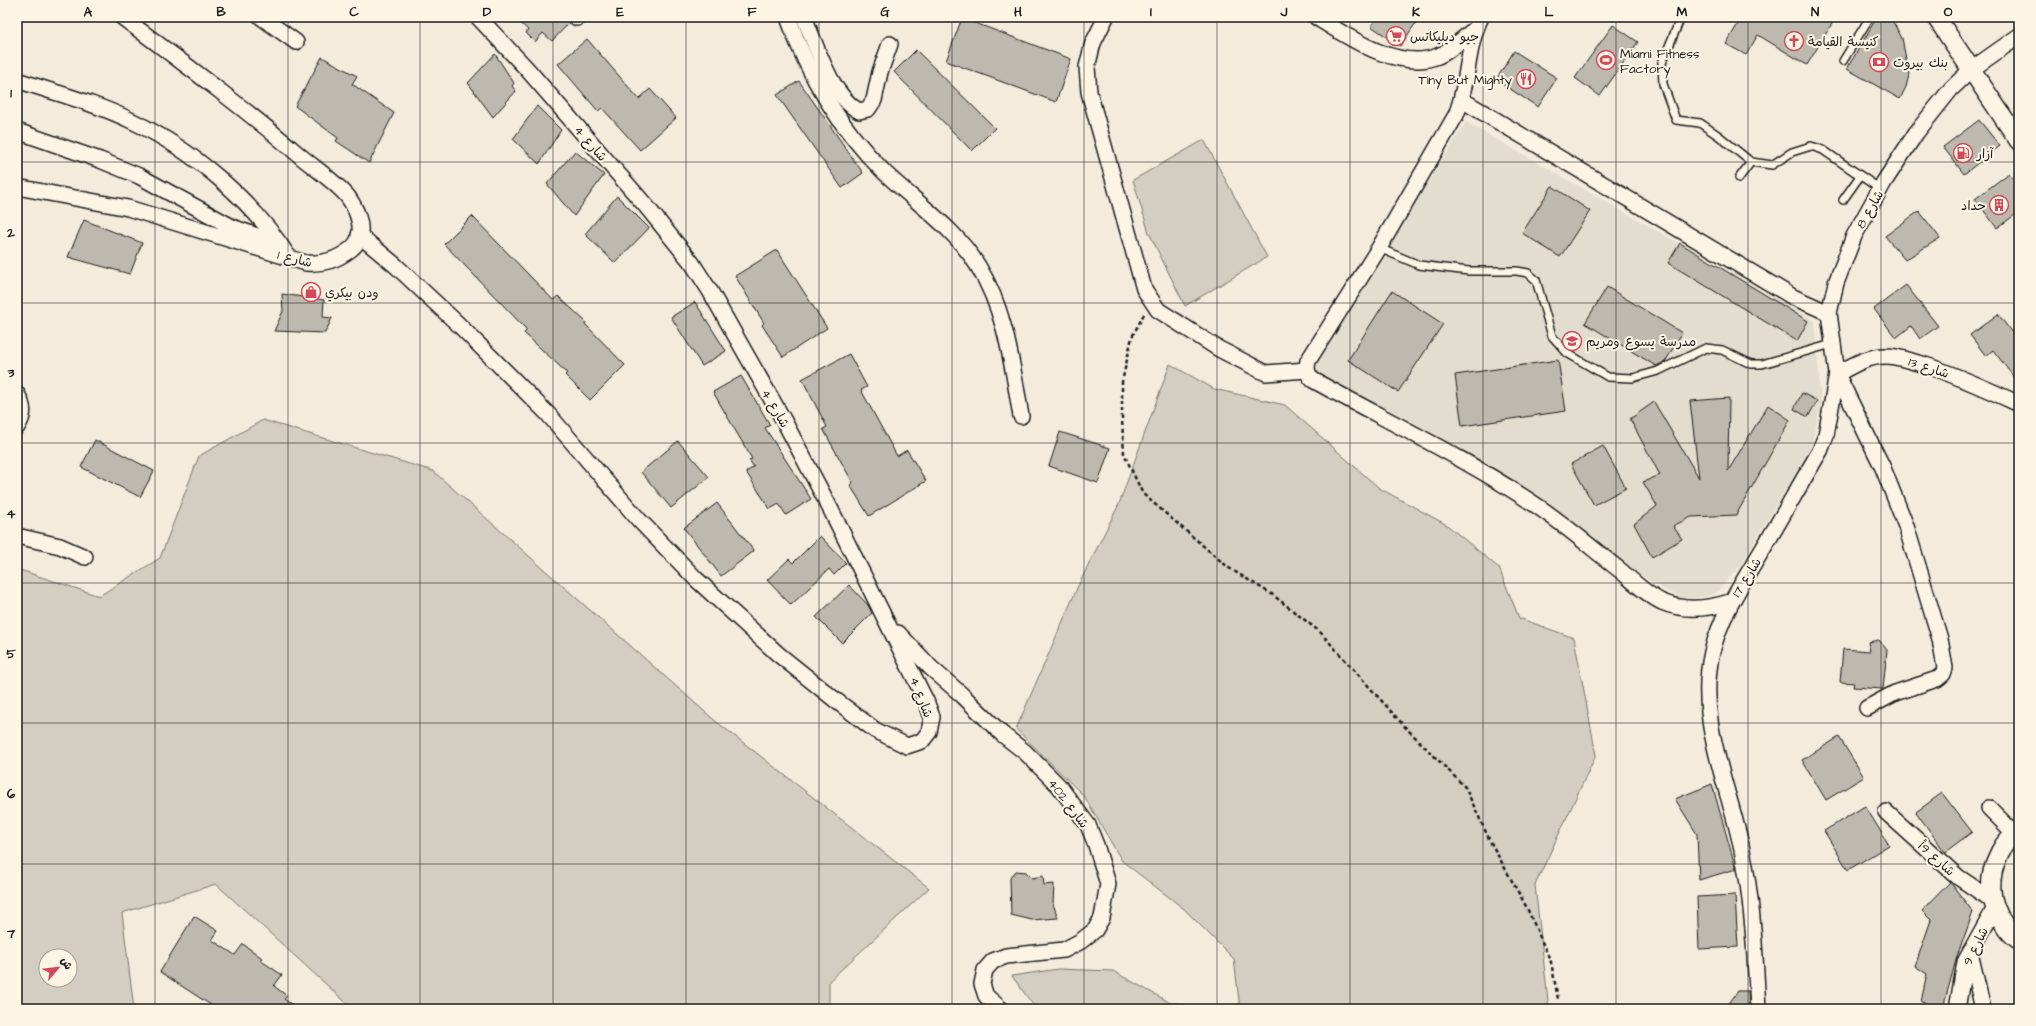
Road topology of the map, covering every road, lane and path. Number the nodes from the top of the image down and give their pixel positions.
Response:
1 (122, 17) edge
2 (261, 17) edge
3 (468, 17) edge
4 (788, 17) edge
5 (804, 17) edge
6 (1106, 17) edge
7 (1316, 17) edge
8 (1681, 17) edge
9 (1870, 17) edge
10 (1936, 17) edge
11 (481, 20) edge
12 (1478, 23) edge
13 (2019, 36) edge
14 (296, 42) dead end
15 (890, 44) dead end
16 (1843, 61) dead end
17 (1972, 69) junction
18 (17, 80) edge
19 (1462, 100) junction
20 (17, 131) edge
21 (2019, 141) edge
22 (1751, 162) junction
23 (1860, 176) junction
24 (1739, 178) dead end
25 (17, 187) edge
26 (1880, 189) junction
27 (1843, 200) dead end
28 (359, 235) junction
29 (280, 243) junction
30 (1379, 248) junction
31 (289, 258) junction
32 (1151, 300) junction
33 (1829, 313) junction
34 (1832, 344) junction
35 (1307, 370) junction
36 (1837, 374) junction
37 (17, 394) edge
38 (2019, 404) edge
39 (1021, 416) dead end
40 (17, 427) edge
41 (17, 536) edge
42 (85, 557) dead end
43 (1730, 602) junction
44 (887, 621) junction
45 (1867, 708) dead end
46 (1989, 808) dead end
47 (1886, 812) dead end
48 (2017, 833) edge
49 (1993, 904) junction
50 (2019, 940) edge
51 (1970, 952) junction
52 (1558, 999) dead end
53 (1001, 1009) edge
54 (1758, 1009) edge
55 (1957, 1009) edge
56 (1983, 1009) edge

1 - 28 street
2 - 14 street
3 - 11 street
4 - 39 street
5 - 15 street
6 - 32 street
7 - 12 street
8 - 22 lane
9 - 16 lane
10 - 17 street
11 - 44 street, شارع 4
12 - 19 street
13 - 17 street, شارع 8
17 - 21 street
17 - 26 street, شارع 8
18 - 29 street
19 - 30 street
19 - 33 street
20 - 29 street
22 - 23 lane
22 - 24 lane
23 - 26 lane
23 - 27 lane
25 - 31 street, شارع 1
26 - 33 street, شارع 8
28 - 31 street, شارع 1
28 - 44 street, شارع 4
29 - 31 street
30 - 34 lane
30 - 35 street
32 - 35 street
32 - 52 path
33 - 34 street, شارع 8
34 - 36 street, شارع 8
35 - 43 street, شارع 17
36 - 38 street, شارع 13
36 - 43 street, شارع 17
36 - 45 street
37 - 40 street
41 - 42 street
43 - 54 street
44 - 53 street, شارع 402
46 - 48 street
47 - 49 street, شارع 9أ
48 - 49 street
49 - 50 street
49 - 51 street, شارع 9
51 - 55 street, شارع 9
51 - 56 street

